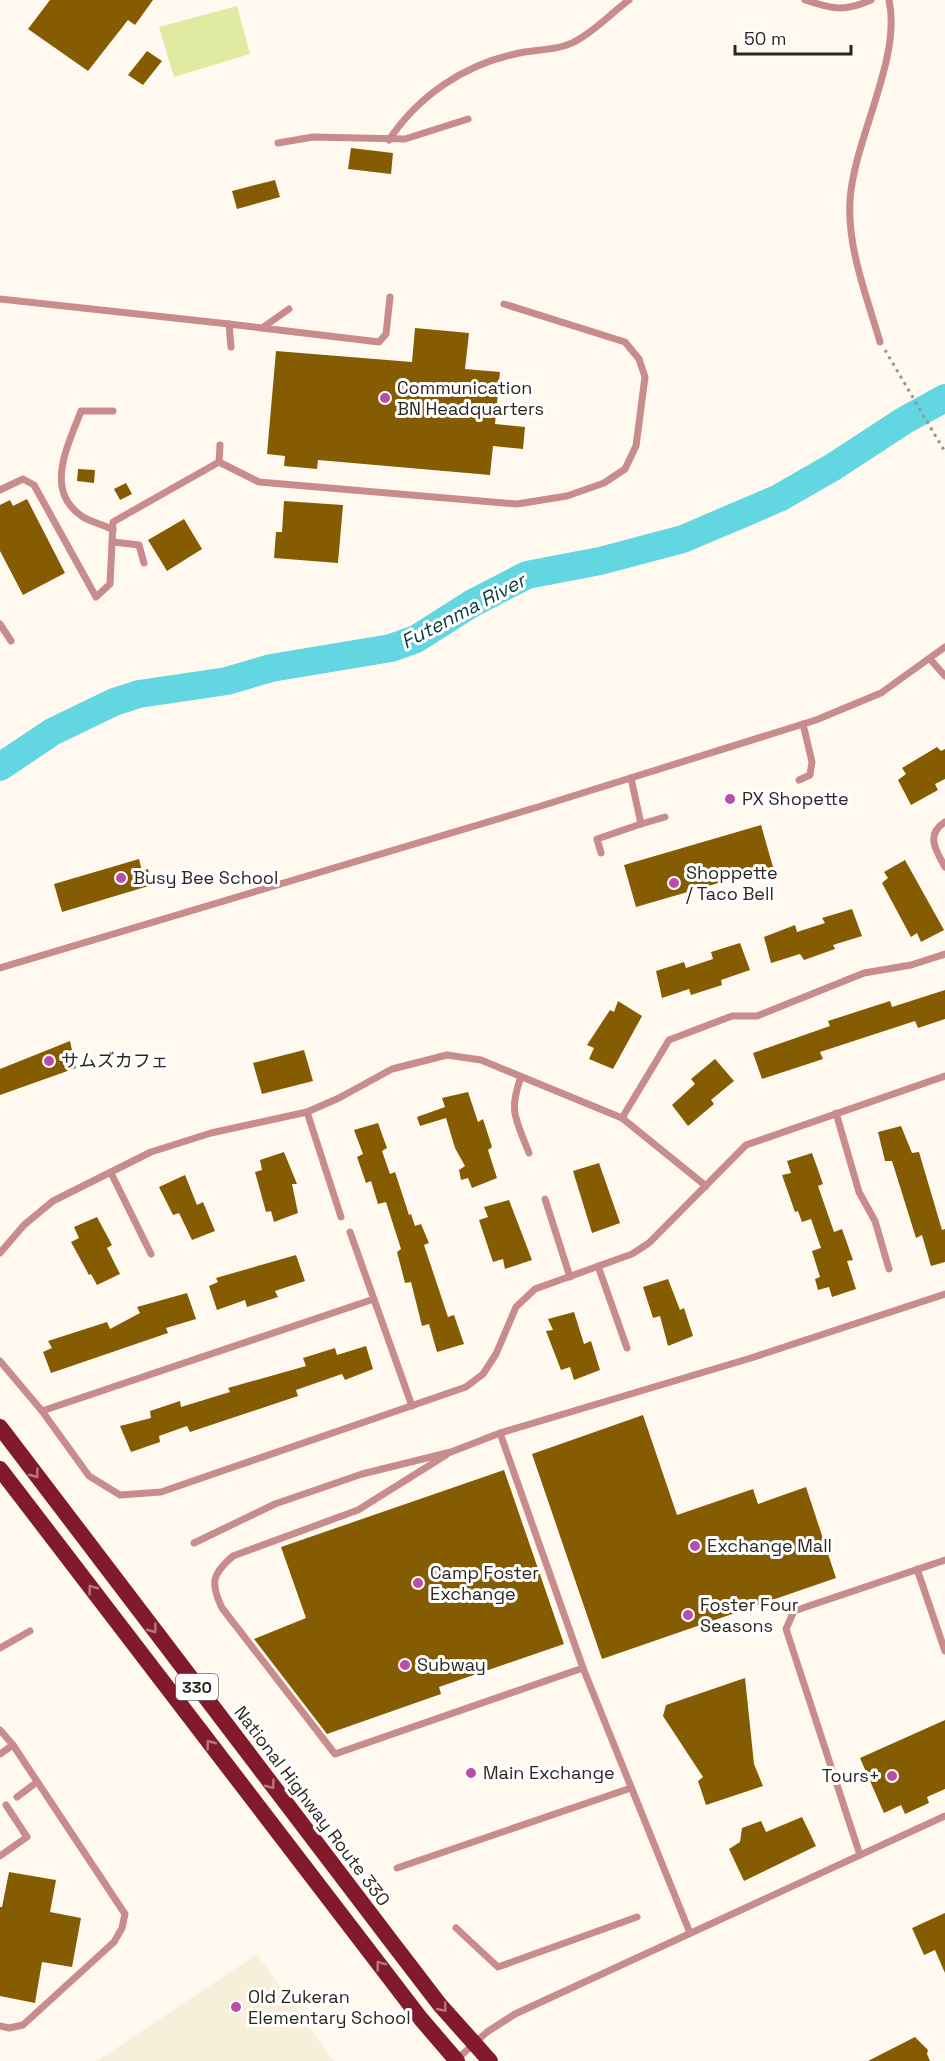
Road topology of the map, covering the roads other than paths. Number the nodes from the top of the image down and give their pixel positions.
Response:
1 (628, 0) edge
2 (805, 0) edge
3 (871, 0) edge
4 (889, 0) edge
5 (468, 119) dead end
6 (389, 140) junction
7 (278, 143) dead end
8 (390, 297) dead end
9 (0, 299) edge
10 (504, 304) dead end
11 (290, 309) dead end
12 (229, 324) junction
13 (262, 328) junction
14 (880, 342) road end
15 (231, 347) dead end
16 (113, 411) dead end
17 (220, 445) dead end
18 (219, 462) junction
19 (0, 490) edge
20 (113, 530) junction
21 (113, 542) junction
22 (144, 563) dead end
23 (0, 624) edge
24 (11, 641) dead end
25 (945, 647) edge
26 (930, 659) junction
27 (945, 676) edge
28 (803, 724) junction
29 (631, 778) junction
30 (799, 780) dead end
31 (665, 817) dead end
32 (945, 822) edge
33 (641, 824) junction
34 (601, 853) dead end
35 (945, 867) edge
36 (945, 954) edge
37 (0, 968) edge
38 (945, 1076) edge
39 (521, 1077) junction
40 (307, 1112) junction
41 (836, 1113) junction
42 (622, 1118) junction
43 (529, 1153) dead end
44 (111, 1173) junction
45 (706, 1186) junction
46 (545, 1199) dead end
47 (341, 1217) dead end
48 (350, 1232) dead end
49 (0, 1253) edge
50 (151, 1254) dead end
51 (598, 1266) junction
52 (889, 1269) dead end
53 (570, 1276) junction
54 (945, 1294) edge
55 (374, 1299) junction
56 (627, 1348) dead end
57 (0, 1361) edge
58 (412, 1406) junction
59 (42, 1411) junction
60 (0, 1427) edge
61 (500, 1433) junction
62 (451, 1452) junction
63 (0, 1469) edge
64 (194, 1543) dead end
65 (945, 1560) edge
66 (917, 1569) junction
67 (30, 1631) dead end
68 (0, 1648) edge
69 (945, 1651) edge
70 (583, 1668) junction
71 (0, 1731) edge
72 (13, 1745) junction
73 (0, 1754) edge
74 (37, 1782) junction
75 (632, 1788) junction
76 (17, 1797) dead end
77 (6, 1805) dead end
78 (945, 1816) edge
79 (861, 1855) junction
80 (0, 1856) edge
81 (397, 1868) dead end
82 (637, 1917) dead end
83 (456, 1928) dead end
84 (690, 1933) junction
85 (0, 2026) edge
86 (473, 2044) junction
87 (456, 2060) edge
88 (490, 2061) edge

1 - 6 lane
2 - 3 lane
4 - 14 lane
5 - 6 lane
6 - 7 lane
8 - 13 lane
9 - 12 lane
10 - 18 lane
11 - 13 lane
12 - 13 lane
12 - 15 lane
16 - 20 lane
17 - 18 lane
18 - 20 lane
19 - 21 lane
20 - 21 lane
21 - 22 lane
23 - 24 lane
25 - 26 lane
26 - 27 lane
26 - 28 lane
28 - 29 lane
28 - 30 lane
29 - 33 lane
29 - 37 lane
31 - 33 lane
32 - 35 lane
33 - 34 lane
36 - 42 lane
38 - 41 lane
39 - 40 lane
39 - 42 lane
39 - 43 lane
40 - 44 lane
40 - 47 lane
41 - 45 lane
41 - 52 lane
42 - 45 lane
44 - 49 lane
44 - 50 lane
45 - 51 lane
46 - 53 lane
48 - 55 lane
51 - 53 lane
51 - 56 lane
53 - 58 lane
54 - 61 lane
55 - 58 lane
55 - 59 lane
57 - 59 lane
58 - 59 lane
60 -> 86 highway, National Highway Route 330 / 330
61 - 62 lane
61 - 70 lane
62 - 64 lane
62 - 70 lane
87 -> 63 highway, 330
65 - 66 lane
66 - 69 lane
66 - 79 lane
67 - 68 lane
70 - 75 lane
71 - 72 lane
72 - 73 lane
72 - 74 lane
74 - 76 lane
74 - 85 lane
75 - 81 lane
75 - 84 lane
77 - 80 lane
78 - 79 lane
79 - 84 lane
82 - 83 lane
84 - 86 lane
86 - 87 lane
86 - 88 highway, National Highway Route 330 / 330

